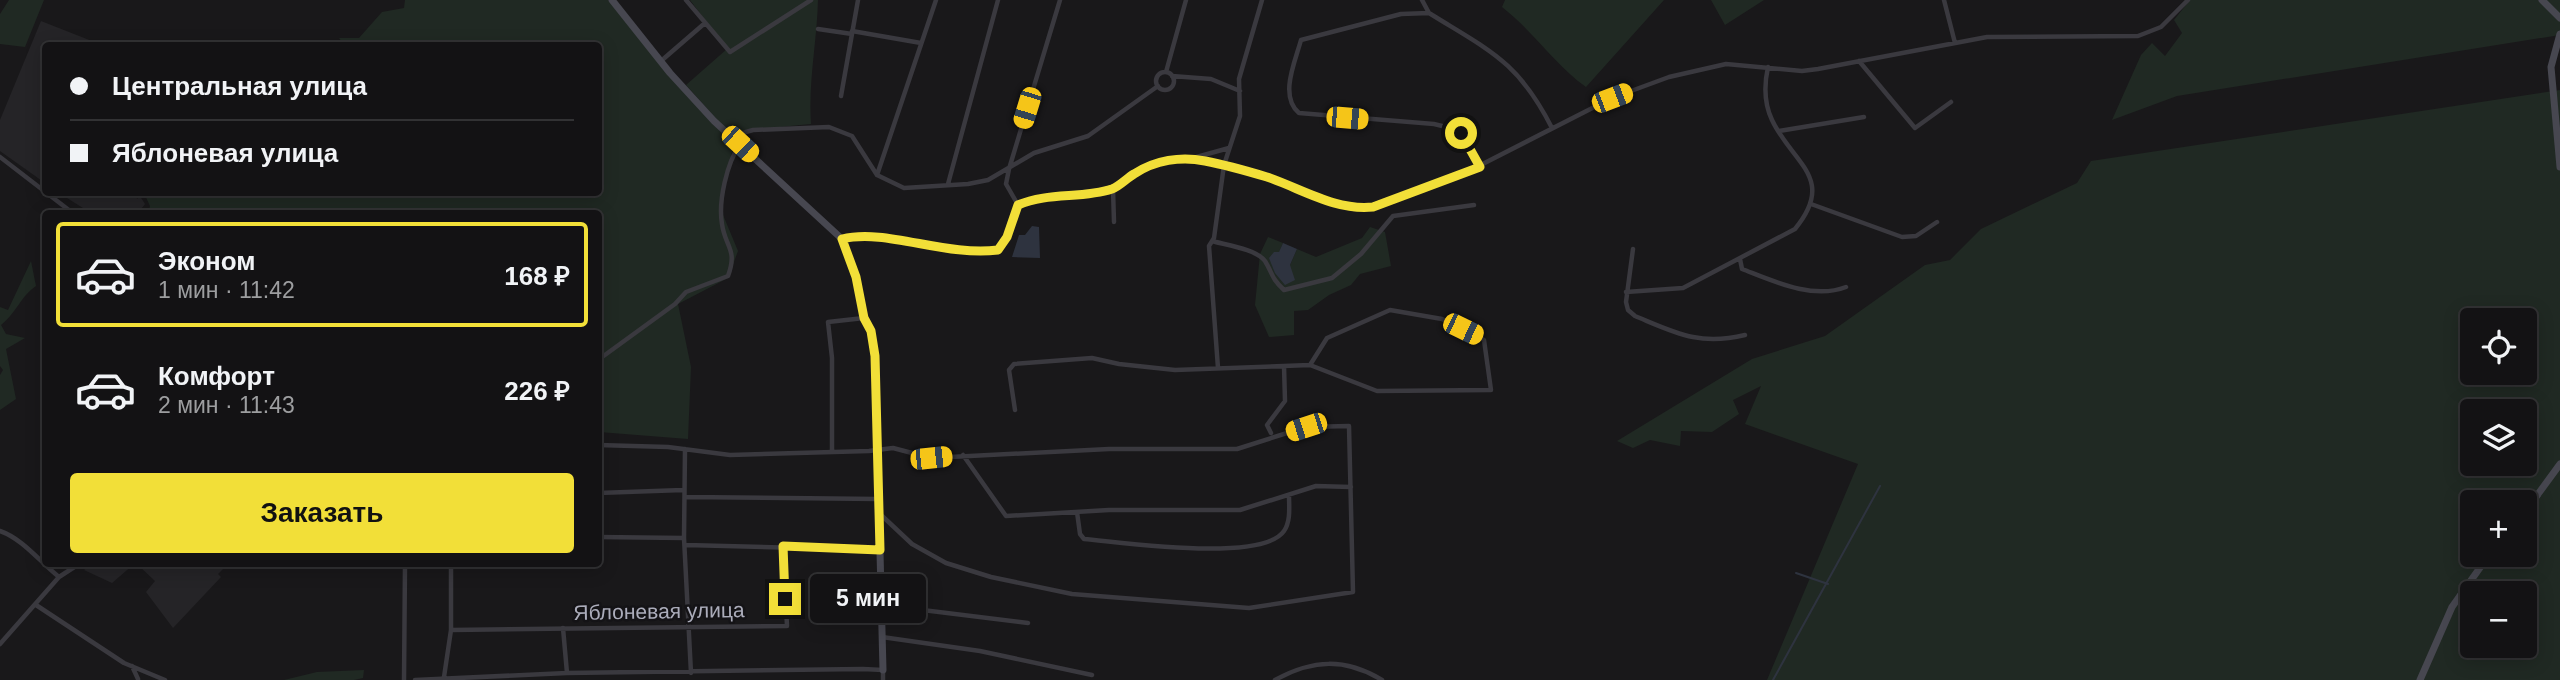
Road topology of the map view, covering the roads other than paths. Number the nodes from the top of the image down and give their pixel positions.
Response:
1 (612, 0) edge
2 (686, 0) edge
3 (811, 0) edge
4 (858, 0) edge
5 (936, 0) edge
6 (998, 0) edge
7 (1060, 0) edge
8 (1186, 0) edge
9 (1262, 0) edge
10 (1422, 0) edge
11 (1944, 0) edge
12 (2188, 0) edge
13 (2542, 0) edge
14 (1429, 13) junction
15 (2560, 18) edge
16 (705, 23) junction
17 (818, 29) dead end
18 (852, 33) junction
19 (2560, 34) edge
20 (921, 43) junction
21 (1955, 44) junction
22 (660, 61) junction
23 (1858, 61) junction
24 (1768, 66) junction
25 (1167, 72) junction
26 (1172, 76) junction
27 (1158, 86) junction
28 (1240, 91) junction
29 (841, 96) dead end
30 (1951, 102) dead end
31 (1864, 117) dead end
32 (1552, 128) junction
33 (1779, 131) junction
34 (732, 136) junction
35 (740, 144) junction
36 (1229, 148) junction
37 (0, 157) edge
38 (1184, 159) junction
39 (1224, 165) junction
40 (1480, 167) junction
41 (2560, 167) edge
42 (1009, 169) junction
43 (877, 175) junction
44 (948, 184) junction
45 (42, 189) edge
46 (1113, 189) junction
47 (51, 196) edge
48 (1811, 204) junction
49 (1018, 205) junction
50 (1474, 205) dead end
51 (69, 210) edge
52 (1114, 222) dead end
53 (1937, 222) dead end
54 (842, 239) junction
55 (1212, 241) junction
56 (1633, 249) dead end
57 (1740, 259) junction
58 (1846, 287) dead end
59 (1626, 292) junction
60 (864, 318) junction
61 (1745, 335) dead end
62 (602, 357) edge
63 (1310, 365) junction
64 (1284, 366) junction
65 (1218, 368) junction
66 (1015, 410) dead end
67 (1271, 433) dead end
68 (602, 445) edge
69 (878, 447) junction
70 (685, 449) junction
71 (832, 450) junction
72 (962, 455) junction
73 (2560, 464) edge
74 (1351, 487) junction
75 (683, 490) junction
76 (602, 493) edge
77 (1289, 495) junction
78 (2537, 496) edge
79 (685, 497) junction
80 (878, 499) junction
81 (1077, 512) junction
82 (879, 513) junction
83 (0, 531) edge
84 (602, 537) edge
85 (684, 538) junction
86 (686, 545) junction
87 (783, 546) junction
88 (880, 550) junction
89 (42, 563) edge
90 (46, 567) edge
91 (74, 567) edge
92 (405, 567) edge
93 (451, 567) edge
94 (2480, 567) edge
95 (59, 577) junction
96 (36, 604) junction
97 (882, 604) junction
98 (1028, 624) dead end
99 (563, 628) junction
100 (687, 629) junction
101 (451, 630) junction
102 (882, 637) junction
103 (0, 644) edge
104 (132, 666) junction
105 (145, 670) junction
106 (883, 670) junction
107 (567, 673) junction
108 (691, 673) junction
109 (1092, 675) dead end
110 (444, 677) junction
111 (138, 680) edge
112 (165, 680) edge
113 (404, 680) edge
114 (415, 680) edge
115 (883, 680) edge
116 (1275, 680) edge
117 (1382, 680) edge
118 (2420, 680) edge

1 - 22 street
2 - 16 street
3 - 16 street
4 - 18 street
5 - 20 street
6 - 44 street
7 - 42 street
8 - 25 street
9 - 28 street
10 - 14 street
11 - 21 street
12 - 21 street
13 - 15 street
14 - 32 street
14 - 40 street
16 - 22 street
17 - 18 street
18 - 20 street
18 - 29 street
19 - 41 street
20 - 43 street
21 - 23 street
22 - 34 street
23 - 24 street
23 - 30 street
24 - 32 street
24 - 33 street
25 - 26 street
25 - 27 street
26 - 27 street
26 - 28 street
27 - 42 street
28 - 36 street
31 - 33 street
32 - 40 street
33 - 48 street
34 - 35 street
34 - 43 street
35 - 54 street
35 - 62 street
36 - 38 street
36 - 39 street
37 - 45 street
38 - 39 street
38 - 46 street
39 - 40 street
39 - 55 street
42 - 44 street
42 - 49 street
43 - 44 street
46 - 49 street
46 - 52 street
47 - 51 street
48 - 53 street
48 - 57 street
49 - 54 street
50 - 55 street
54 - 60 street
55 - 65 street
56 - 59 street
57 - 58 street
57 - 59 street
59 - 61 street
60 - 69 street
60 - 71 street
63 - 63 street
63 - 64 street
64 - 65 street
64 - 67 street
65 - 66 street
68 - 70 street
69 - 71 street
69 - 72 street
69 - 80 street
70 - 71 street
70 - 75 street
72 - 74 street
72 - 81 street
73 - 78 street
74 - 77 street
74 - 82 street
75 - 76 street
75 - 79 street
77 - 81 street
77 - 81 street
79 - 80 street
79 - 85 street
80 - 82 street
82 - 88 street
83 - 89 street
84 - 85 street
85 - 86 street
86 - 87 street
86 - 100 street
87 - 88 street
87 - 100 street, Яблоневая улица
88 - 97 street
90 - 95 street
91 - 95 street
92 - 113 street
93 - 101 street
94 - 118 street
95 - 96 street
96 - 103 street
96 - 104 street
97 - 98 street
97 - 102 street
99 - 100 street, Яблоневая улица
99 - 101 street, Яблоневая улица
99 - 107 street
100 - 108 street
101 - 110 street
102 - 106 street
102 - 109 street
104 - 105 street
104 - 111 street
105 - 111 street
105 - 112 street
106 - 108 street
106 - 115 street
107 - 108 street
107 - 110 street
110 - 114 street
116 - 117 street

